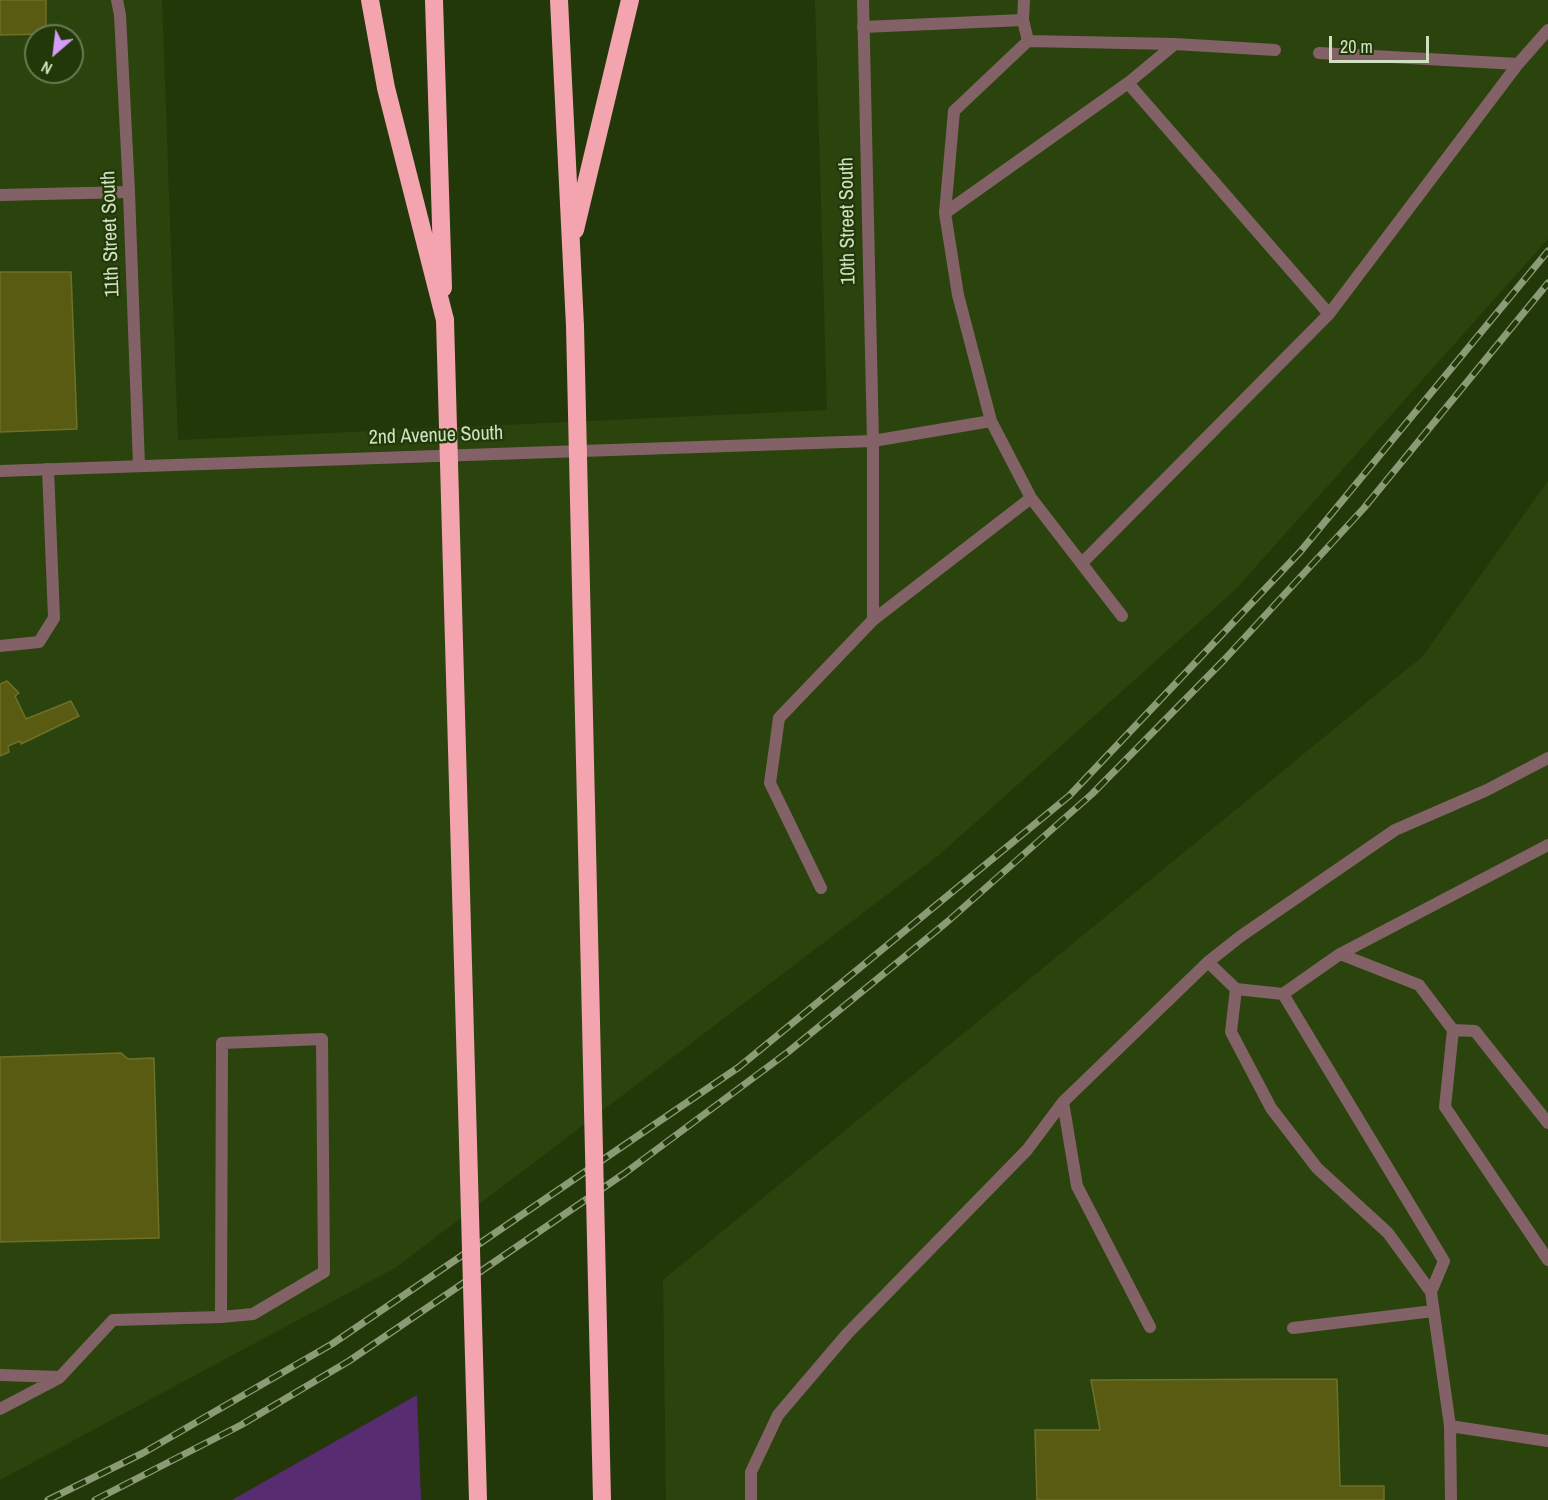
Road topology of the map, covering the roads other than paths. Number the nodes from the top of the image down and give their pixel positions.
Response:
1 (117, 0) edge
2 (370, 0) edge
3 (434, 0) edge
4 (559, 0) edge
5 (630, 0) edge
6 (863, 0) edge
7 (1024, 0) edge
8 (1023, 20) junction
9 (863, 27) junction
10 (1548, 30) edge
11 (1028, 41) junction
12 (1174, 44) junction
13 (1275, 50) dead end
14 (1319, 52) dead end
15 (1518, 64) junction
16 (1128, 83) junction
17 (129, 192) junction
18 (0, 195) edge
19 (945, 213) junction
20 (570, 252) junction
21 (1329, 314) junction
22 (445, 320) junction
23 (991, 420) junction
24 (873, 441) junction
25 (139, 466) junction
26 (48, 469) junction
27 (0, 471) edge
28 (1031, 498) junction
29 (1082, 563) junction
30 (1122, 616) dead end
31 (873, 620) junction
32 (0, 646) edge
33 (1548, 759) edge
34 (1548, 845) edge
35 (820, 888) dead end
36 (1340, 954) junction
37 (1208, 962) junction
38 (1236, 989) junction
39 (1283, 994) junction
40 (1454, 1030) junction
41 (1063, 1102) junction
42 (1548, 1123) edge
43 (1548, 1260) edge
44 (1431, 1292) junction
45 (1433, 1311) junction
46 (221, 1317) junction
47 (1150, 1327) dead end
48 (1293, 1328) dead end
49 (0, 1375) edge
50 (60, 1377) junction
51 (0, 1409) edge
52 (1450, 1426) junction
53 (1548, 1441) edge
54 (478, 1500) edge
55 (602, 1500) edge
56 (751, 1500) edge
57 (1451, 1500) edge

1 - 17 street, 11th Street South
2 - 22 highway
3 - 22 highway
4 - 20 highway
5 - 20 highway
6 - 9 street, 10th Street South
7 - 8 street
8 - 9 street
8 - 11 street
9 - 24 street, 10th Street South
10 - 15 street
11 - 12 street
11 - 19 street
12 - 13 street
12 - 16 street
14 - 15 street
15 - 21 street
16 - 19 street
16 - 21 street
17 - 18 street
17 - 25 street, 11th Street South
19 - 23 street
20 - 55 highway, bridge
21 - 29 street
22 - 54 highway, bridge
23 - 24 street, 2nd Avenue South
23 - 28 street
24 - 25 street, 2nd Avenue South
24 - 31 street, 10th Street South
25 - 26 street, 2nd Avenue South
26 - 27 street, 2nd Avenue South
26 - 32 street
28 - 29 street
28 - 31 street
29 - 30 street
31 - 35 street
33 - 37 street
34 - 36 street
36 - 39 street
36 - 40 street
37 - 38 street
37 - 41 street
38 - 39 street
38 - 44 street
39 - 44 street
40 - 42 street
40 - 43 street
41 - 47 street
41 - 56 street
44 - 45 street
45 - 48 street
45 - 52 street
46 - 46 street
46 - 50 street
49 - 50 street
50 - 51 street
52 - 53 street
52 - 57 street

